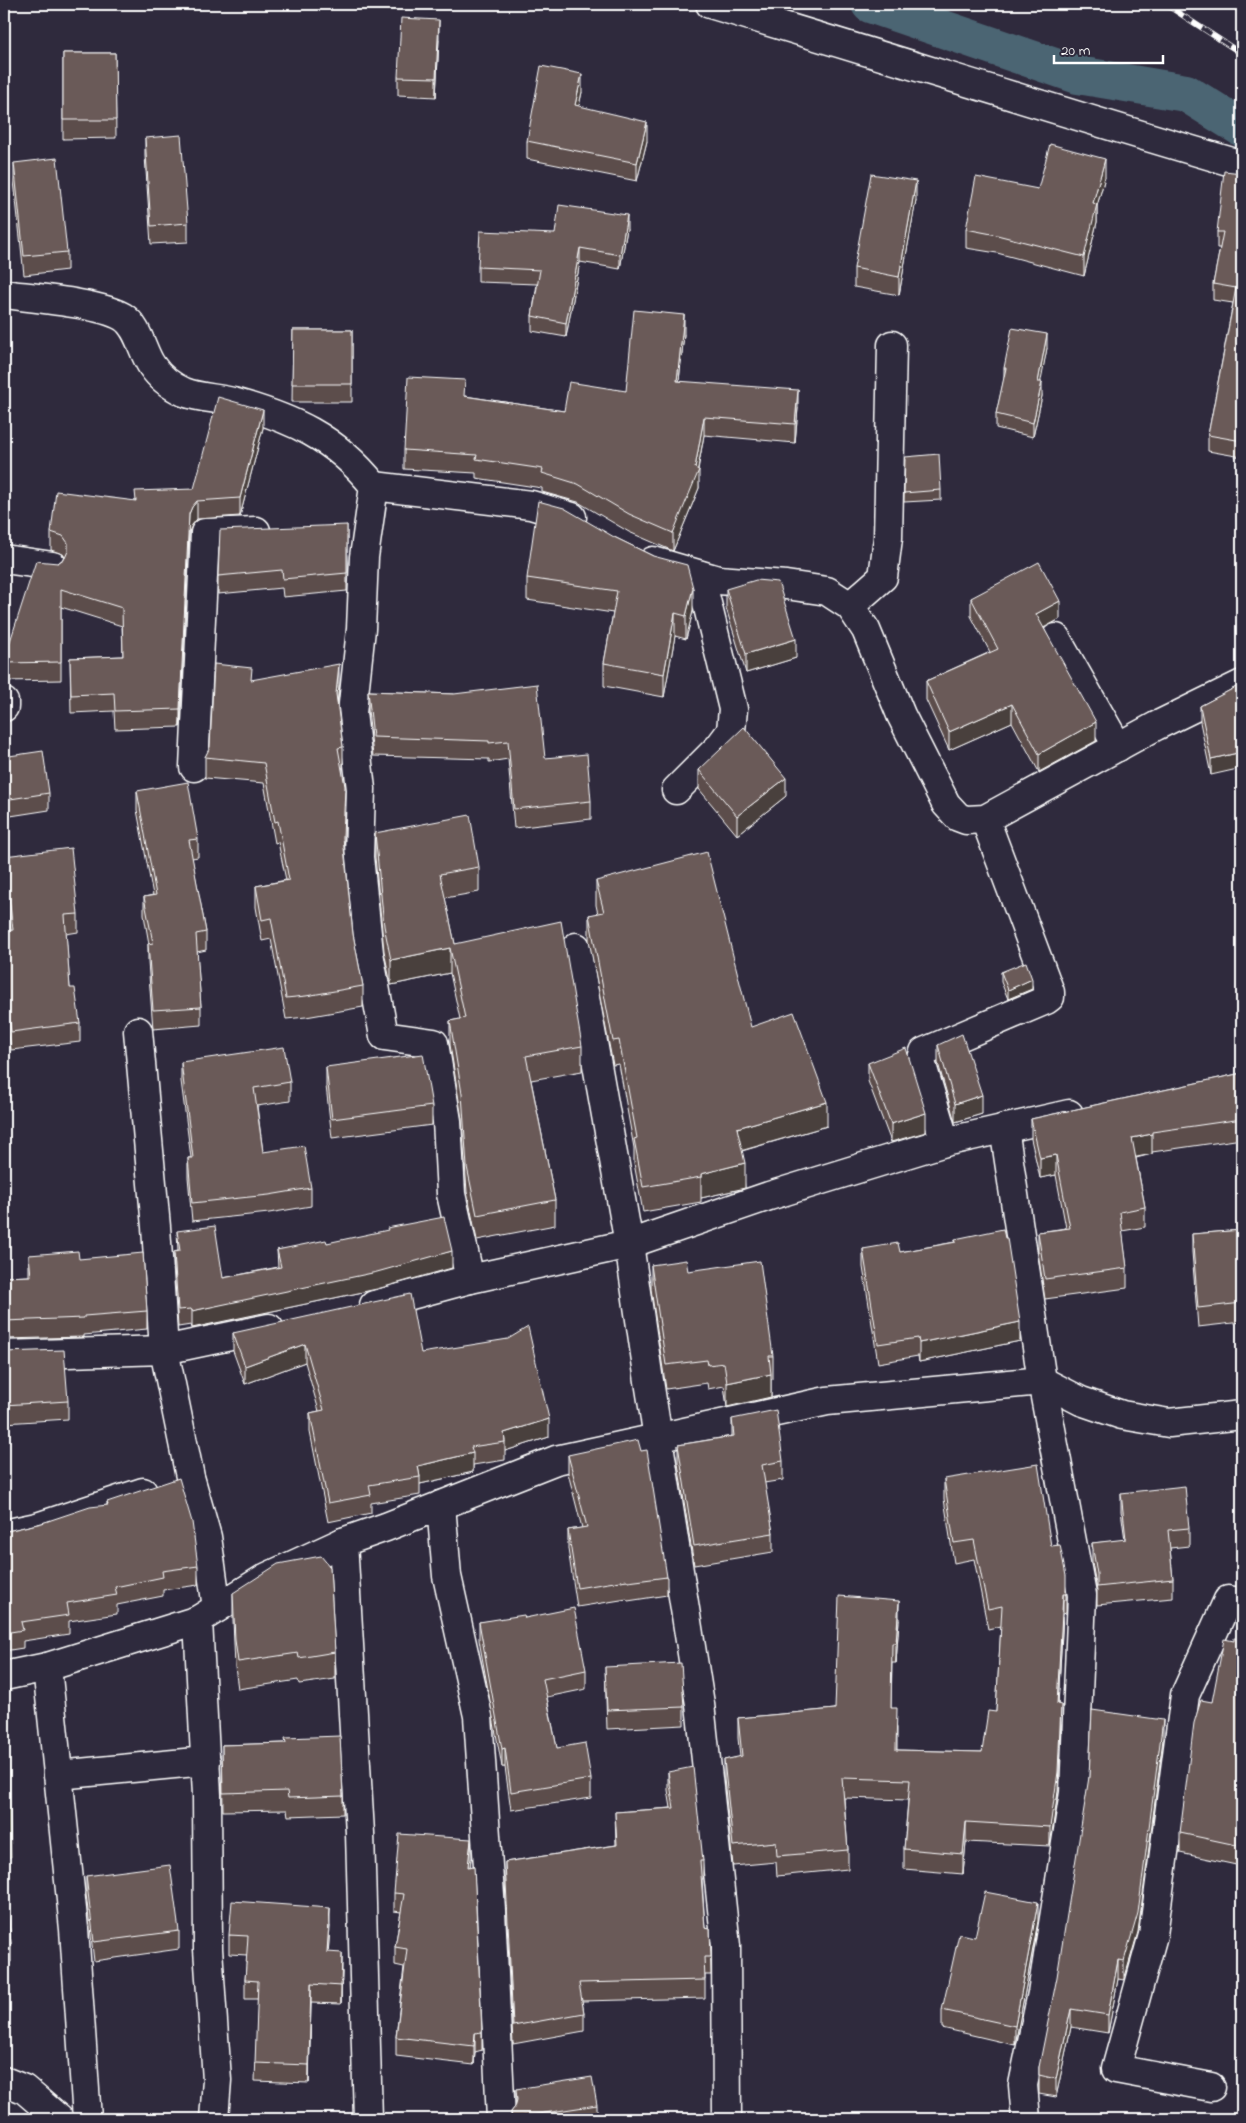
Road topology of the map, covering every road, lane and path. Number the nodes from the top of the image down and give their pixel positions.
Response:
1 (710, 4) edge
2 (1242, 165) edge
3 (4, 294) edge
4 (892, 345) dead end
5 (374, 486) junction
6 (368, 527) junction
7 (339, 528) edge
8 (282, 530) edge
9 (596, 531) edge
10 (629, 549) edge
11 (4, 559) edge
12 (53, 566) edge
13 (700, 575) junction
14 (850, 606) junction
15 (1056, 638) dead end
16 (1242, 684) edge
17 (4, 702) edge
18 (4, 707) edge
19 (1118, 747) junction
20 (194, 767) dead end
21 (676, 790) dead end
22 (985, 819) junction
23 (576, 947) dead end
24 (138, 1031) dead end
25 (1089, 1110) edge
26 (1004, 1128) junction
27 (945, 1142) junction
28 (629, 1244) junction
29 (470, 1278) junction
30 (353, 1310) edge
31 (296, 1322) edge
32 (164, 1350) junction
33 (4, 1355) edge
34 (1042, 1381) junction
35 (1242, 1415) edge
36 (658, 1438) junction
37 (190, 1477) junction
38 (441, 1505) junction
39 (4, 1534) edge
40 (343, 1542) junction
41 (1242, 1602) edge
42 (208, 1614) junction
43 (47, 1667) junction
44 (4, 1676) edge
45 (206, 1761) junction
46 (58, 1775) junction
47 (4, 2081) edge
48 (1211, 2087) dead end
49 (60, 2119) edge
50 (87, 2119) edge
51 (214, 2119) edge
52 (368, 2119) edge
53 (502, 2119) edge
54 (727, 2119) edge
55 (1026, 2119) edge

1 - 2 street
3 - 5 street
4 - 14 street
5 - 6 street
5 - 9 street
6 - 7 street
6 - 29 street
8 - 20 street
10 - 13 street
11 - 12 street
13 - 14 street
13 - 21 street
14 - 22 street
15 - 19 street
16 - 19 street
17 - 18 street
19 - 22 street
22 - 27 street
23 - 28 street
24 - 32 street
25 - 26 street
26 - 27 street
26 - 34 street
27 - 28 street
28 - 29 street
28 - 36 street
29 - 30 street
31 - 32 street
32 - 33 street
32 - 37 street
34 - 35 street
34 - 36 street
34 - 55 street
36 - 38 street
36 - 54 street
37 - 39 street
37 - 42 street
38 - 40 street
38 - 53 street
40 - 42 street
40 - 52 street
41 - 48 street
42 - 43 street
42 - 45 street
43 - 44 street
43 - 46 street
45 - 46 street
45 - 51 street
46 - 50 street
47 - 49 street

